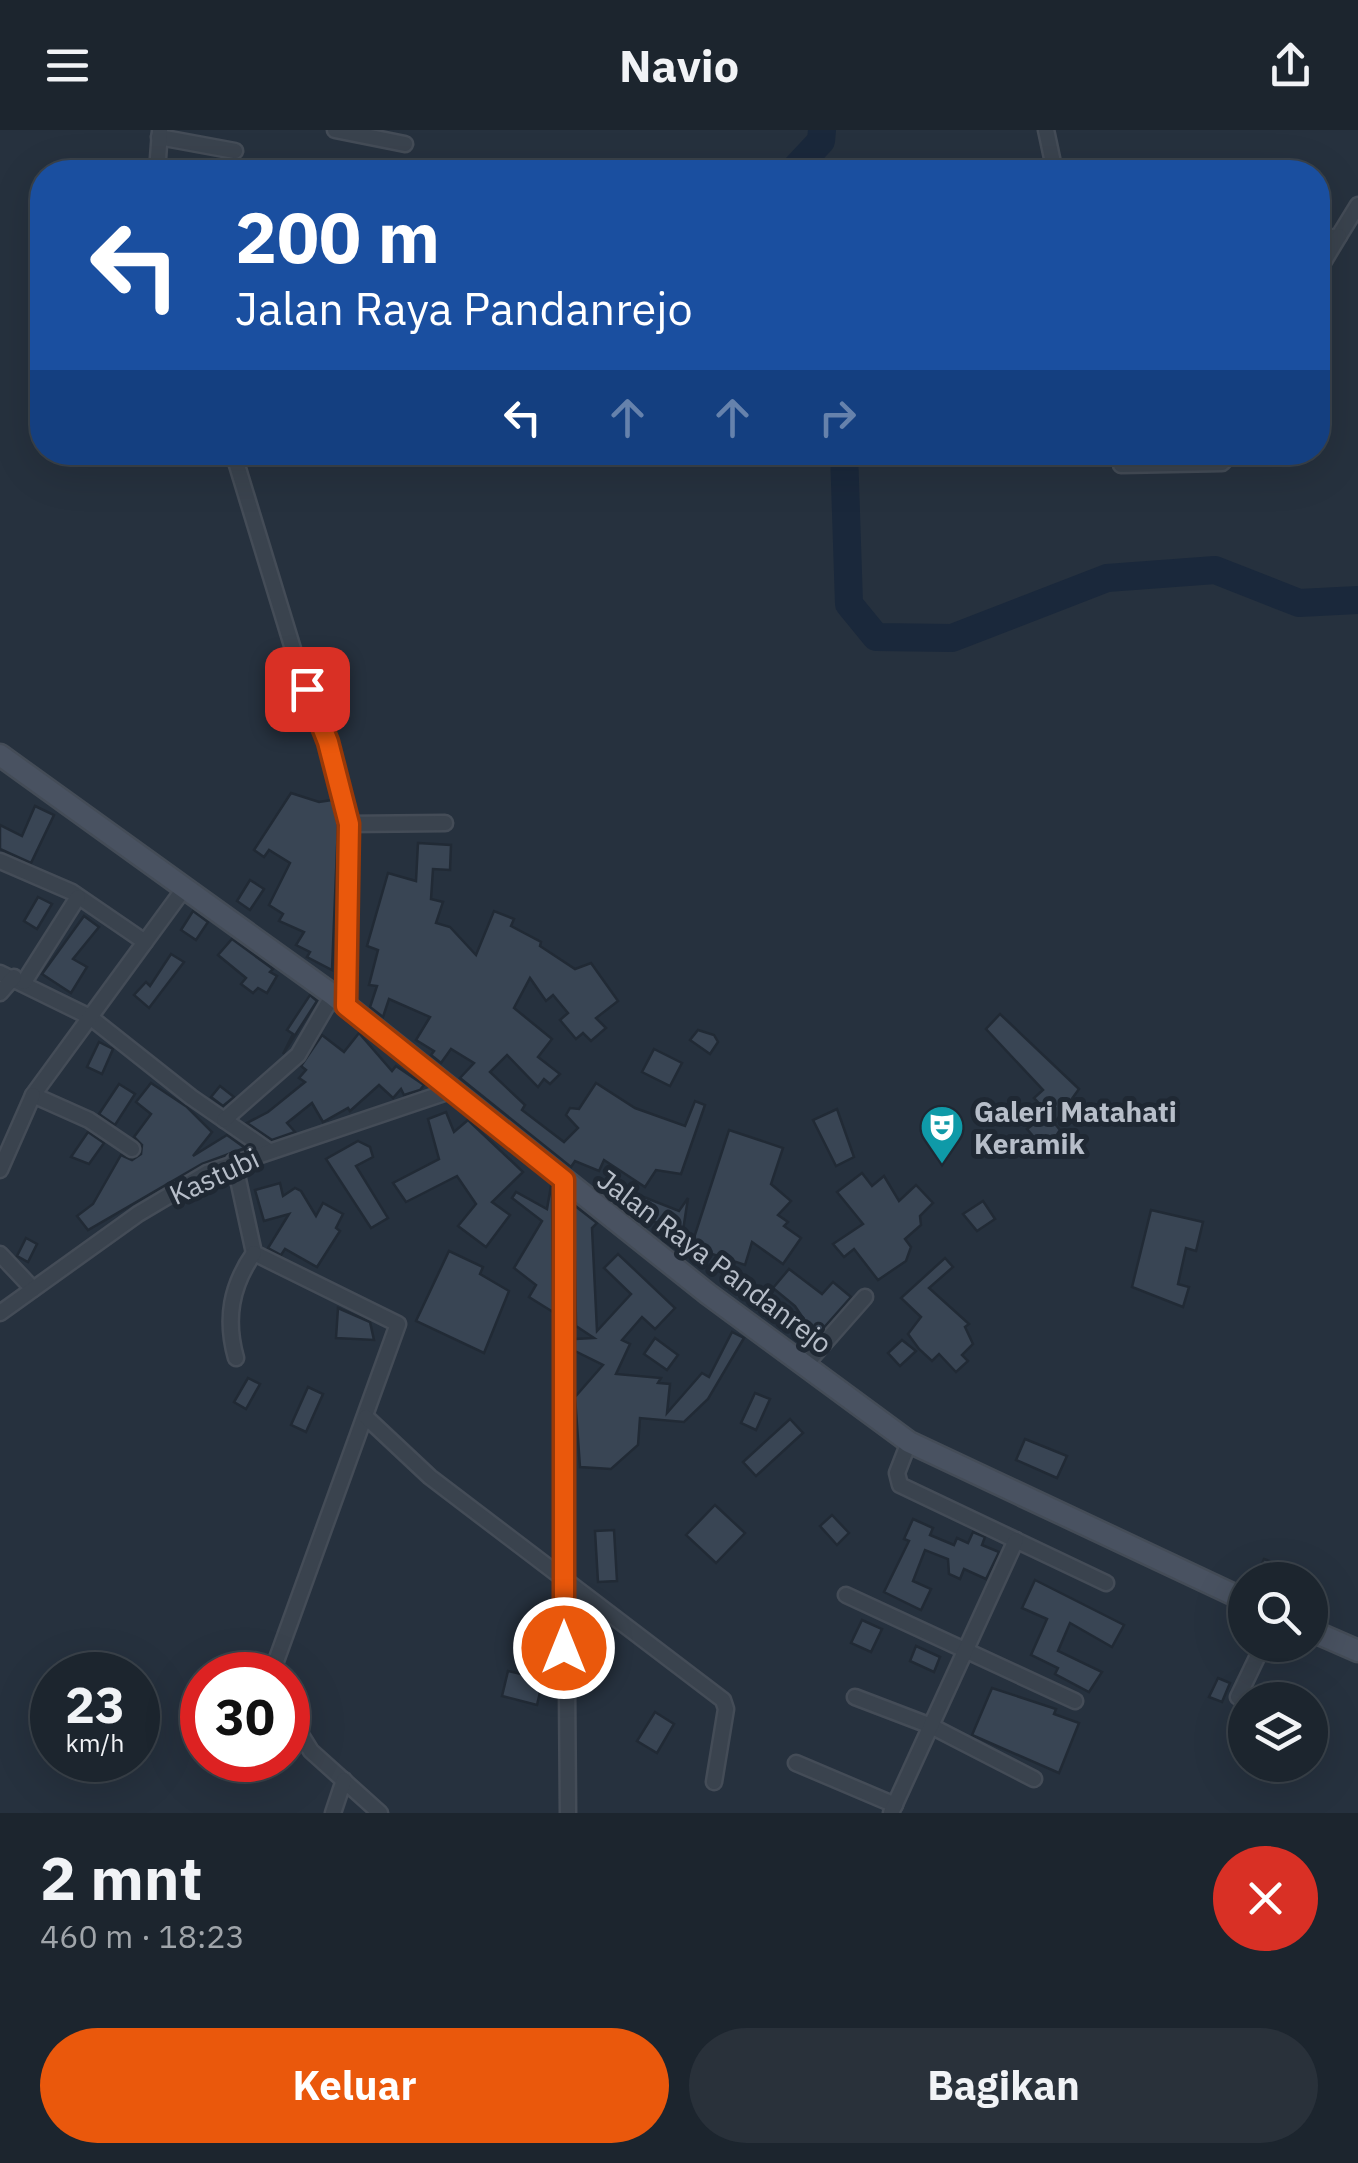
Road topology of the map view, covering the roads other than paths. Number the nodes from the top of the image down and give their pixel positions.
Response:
1 (335, 130) edge
2 (1046, 130) edge
3 (160, 134) edge
4 (405, 144) dead end
5 (235, 150) dead end
6 (158, 160) edge
7 (1052, 160) edge
8 (1358, 205) edge
9 (1339, 236) junction
10 (1330, 238) edge
11 (1330, 251) edge
12 (237, 465) edge
13 (1155, 465) edge
14 (1121, 466) dead end
15 (0, 755) edge
16 (349, 824) junction
17 (445, 824) dead end
18 (0, 861) edge
19 (186, 886) junction
20 (78, 896) junction
21 (145, 942) junction
22 (13, 978) edge
23 (0, 993) edge
24 (340, 1001) junction
25 (90, 1017) junction
26 (454, 1090) junction
27 (33, 1095) junction
28 (224, 1120) junction
29 (132, 1149) dead end
30 (270, 1151) junction
31 (234, 1161) junction
32 (0, 1170) edge
33 (564, 1180) junction
34 (254, 1253) junction
35 (0, 1254) edge
36 (33, 1288) junction
37 (865, 1297) dead end
38 (0, 1313) edge
39 (236, 1358) dead end
40 (806, 1364) junction
41 (366, 1417) junction
42 (908, 1442) junction
43 (1016, 1540) junction
44 (564, 1581) junction
45 (1106, 1584) dead end
46 (1228, 1592) edge
47 (846, 1595) dead end
48 (1328, 1638) edge
49 (967, 1649) junction
50 (1358, 1651) edge
51 (279, 1652) edge
52 (855, 1697) dead end
53 (1075, 1701) dead end
54 (930, 1726) junction
55 (310, 1748) edge
56 (796, 1763) dead end
57 (1034, 1779) dead end
58 (344, 1780) junction
59 (714, 1782) dead end
60 (892, 1809) edge
61 (333, 1813) edge
62 (380, 1813) edge
63 (568, 1813) edge

1 - 4 street
2 - 7 street
3 - 5 street
3 - 6 street
8 - 9 street
9 - 10 street
9 - 11 street
12 - 16 street
13 - 14 street
15 - 19 main road, Jalan Raya Pandanrejo
16 - 17 street
16 - 24 street
18 - 20 street
19 - 21 street
19 - 24 main road, Jalan Raya Pandanrejo
20 - 21 street
20 - 22 street
21 - 25 street
22 - 23 street
22 - 25 street
24 - 26 main road, Jalan Raya Pandanrejo
24 - 28 street
25 - 27 street
25 - 28 street
26 - 30 street, Kastubi
26 - 33 main road, Jalan Raya Pandanrejo
27 - 29 street
27 - 32 street
28 - 30 street
30 - 31 street, Kastubi
31 - 34 street
31 - 36 street, Kastubi
33 - 40 main road, Jalan Raya Pandanrejo
33 - 44 street
34 - 39 street
34 - 41 street
35 - 36 street
36 - 38 street, Kastubi
37 - 40 street
40 - 42 main road, Jalan Raya Pandanrejo
41 - 44 street
41 - 51 street
42 - 43 street
42 - 46 main road, Jalan Raya Pandanrejo
43 - 45 street
43 - 49 street
44 - 59 street
44 - 63 street
47 - 49 street
48 - 50 main road
49 - 53 street
49 - 54 street
52 - 54 street
54 - 57 street
54 - 60 street
55 - 58 street
56 - 60 street
58 - 61 street
58 - 62 street

